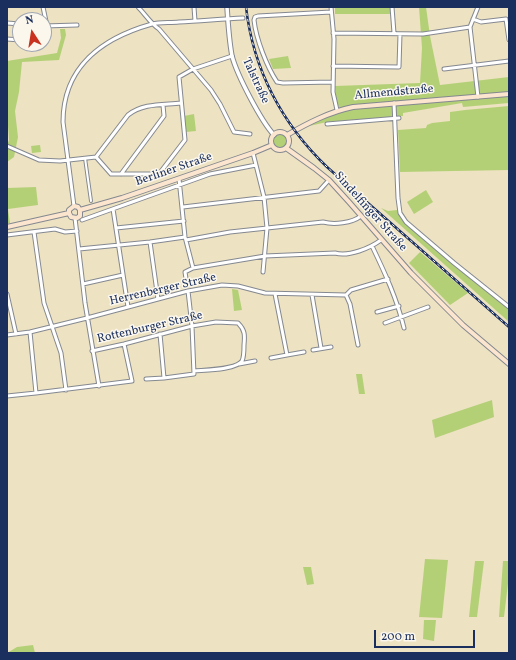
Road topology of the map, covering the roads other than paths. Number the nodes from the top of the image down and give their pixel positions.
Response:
1 (138, 7) edge
2 (194, 7) edge
3 (227, 7) edge
4 (331, 7) edge
5 (392, 7) edge
6 (478, 7) edge
7 (331, 12) junction
8 (243, 18) dead end
9 (228, 19) junction
10 (473, 20) junction
11 (195, 21) junction
12 (152, 24) junction
13 (52, 26) edge
14 (77, 26) dead end
15 (470, 27) junction
16 (333, 34) junction
17 (394, 34) junction
18 (400, 34) junction
19 (509, 40) edge
20 (232, 56) junction
21 (509, 60) edge
22 (474, 65) junction
23 (333, 66) junction
24 (193, 69) junction
25 (444, 69) dead end
26 (333, 82) junction
27 (509, 94) edge
28 (478, 97) junction
29 (394, 102) junction
30 (181, 103) junction
31 (163, 105) junction
32 (337, 110) junction
33 (399, 118) dead end
34 (395, 119) junction
35 (327, 124) dead end
36 (250, 134) dead end
37 (274, 135) junction
38 (287, 135) junction
39 (272, 145) junction
40 (7, 146) edge
41 (286, 148) junction
42 (253, 153) junction
43 (96, 157) junction
44 (85, 158) junction
45 (68, 160) junction
46 (256, 165) junction
47 (121, 174) junction
48 (179, 178) junction
49 (328, 180) junction
50 (180, 184) junction
51 (264, 197) junction
52 (92, 201) dead end
53 (74, 206) junction
54 (183, 206) junction
55 (112, 209) junction
56 (80, 210) junction
57 (69, 213) junction
58 (361, 216) junction
59 (75, 218) junction
60 (82, 220) dead end
61 (184, 221) junction
62 (7, 227) edge
63 (116, 228) junction
64 (267, 228) junction
65 (77, 231) junction
66 (34, 232) junction
67 (7, 235) edge
68 (186, 238) junction
69 (381, 240) junction
70 (150, 242) junction
71 (118, 246) junction
72 (372, 246) junction
73 (79, 249) junction
74 (265, 256) junction
75 (193, 268) junction
76 (263, 272) dead end
77 (123, 275) junction
78 (388, 279) junction
79 (83, 284) junction
80 (187, 285) dead end
81 (188, 291) junction
82 (7, 294) edge
83 (275, 294) junction
84 (312, 295) junction
85 (346, 295) junction
86 (158, 299) junction
87 (8, 301) edge
88 (398, 306) junction
89 (128, 307) junction
90 (509, 307) edge
91 (428, 308) dead end
92 (377, 312) dead end
93 (402, 317) junction
94 (87, 318) junction
95 (385, 323) dead end
96 (52, 326) junction
97 (192, 326) junction
98 (404, 328) dead end
99 (30, 332) junction
100 (16, 334) junction
101 (160, 334) junction
102 (7, 335) edge
103 (124, 344) junction
104 (358, 345) dead end
105 (331, 347) dead end
106 (321, 348) junction
107 (92, 350) junction
108 (313, 350) dead end
109 (304, 352) dead end
110 (287, 355) junction
111 (271, 358) dead end
112 (255, 361) dead end
113 (238, 364) junction
114 (509, 364) edge
115 (194, 372) junction
116 (164, 378) junction
117 (146, 379) dead end
118 (99, 386) junction
119 (66, 390) junction
120 (36, 394) junction
121 (7, 396) edge

1 - 12 street
2 - 11 street
3 - 9 street, Talstraße
4 - 7 street
5 - 17 street
6 - 10 street
7 - 16 street
7 - 26 street
8 - 9 street
9 - 11 street
9 - 20 street, Talstraße
10 - 15 street
10 - 19 street
11 - 12 street
12 - 24 street
12 - 45 street
13 - 14 street
15 - 18 street
15 - 22 street
16 - 17 street
16 - 23 street
17 - 18 street
18 - 23 street
20 - 24 street
20 - 37 street, Talstraße
21 - 22 street
22 - 25 street
22 - 28 street
23 - 26 street
24 - 30 street
24 - 36 street
26 - 32 street
27 - 28 main road, Allmendstraße
28 - 29 main road, Allmendstraße
29 - 32 main road, Allmendstraße
29 - 34 street
30 - 31 street
30 - 47 street
31 - 43 street
31 - 47 street
32 - 38 main road, Allmendstraße
33 - 34 street
34 - 35 street
34 - 90 street
37 - 38 main road
37 - 39 main road
38 - 41 main road
39 - 41 main road
39 - 42 main road, Berliner Straße
40 - 45 street
41 - 49 main road, Sindelfinger Straße
42 - 46 street
42 - 48 main road, Berliner Straße
43 - 44 street
43 - 47 street
44 - 45 street
44 - 52 street
45 - 53 street
46 - 50 street
46 - 51 street
48 - 50 street
48 - 56 main road, Berliner Straße
49 - 51 street
49 - 58 main road, Sindelfinger Straße
50 - 54 street
50 - 55 street
51 - 54 street
51 - 64 street
53 - 56 main road
53 - 57 main road
54 - 61 street
55 - 60 street
55 - 63 street
56 - 59 main road
57 - 59 main road
57 - 62 main road
58 - 64 street
58 - 69 main road, Sindelfinger Straße
59 - 65 street
61 - 63 street
61 - 68 street
63 - 71 street
64 - 68 street
64 - 74 street
65 - 66 street
65 - 73 street
66 - 67 street
66 - 96 street
68 - 70 street
68 - 75 street
69 - 72 street
69 - 114 main road, Sindelfinger Straße
70 - 71 street
70 - 86 street
71 - 73 street
71 - 77 street
72 - 74 street
72 - 78 street
73 - 79 street
74 - 75 street
74 - 76 street
75 - 80 street
77 - 79 street
77 - 89 street
78 - 85 street
78 - 88 street
79 - 94 street
81 - 83 street, Herrenberger Straße
81 - 86 street, Herrenberger Straße
81 - 97 street
82 - 87 street
83 - 84 street, Herrenberger Straße
83 - 110 street
84 - 85 street, Herrenberger Straße
84 - 106 street
85 - 104 street
86 - 89 street, Herrenberger Straße
87 - 100 street
88 - 92 street
88 - 93 street
89 - 94 street, Herrenberger Straße
91 - 93 street
93 - 95 street
93 - 98 street
94 - 96 street, Herrenberger Straße
94 - 107 street
96 - 99 street, Herrenberger Straße
96 - 119 street
97 - 101 street, Rottenburger Straße
97 - 113 street, Rottenburger Straße
97 - 115 street
99 - 100 street, Herrenberger Straße
99 - 120 street
100 - 102 street, Herrenberger Straße
101 - 103 street, Rottenburger Straße
101 - 116 street
103 - 107 street, Rottenburger Straße
103 - 118 street
105 - 106 street
106 - 108 street
107 - 118 street
109 - 110 street
110 - 111 street
112 - 113 street
113 - 115 street
115 - 116 street
116 - 117 street
118 - 119 street
119 - 120 street
120 - 121 street

